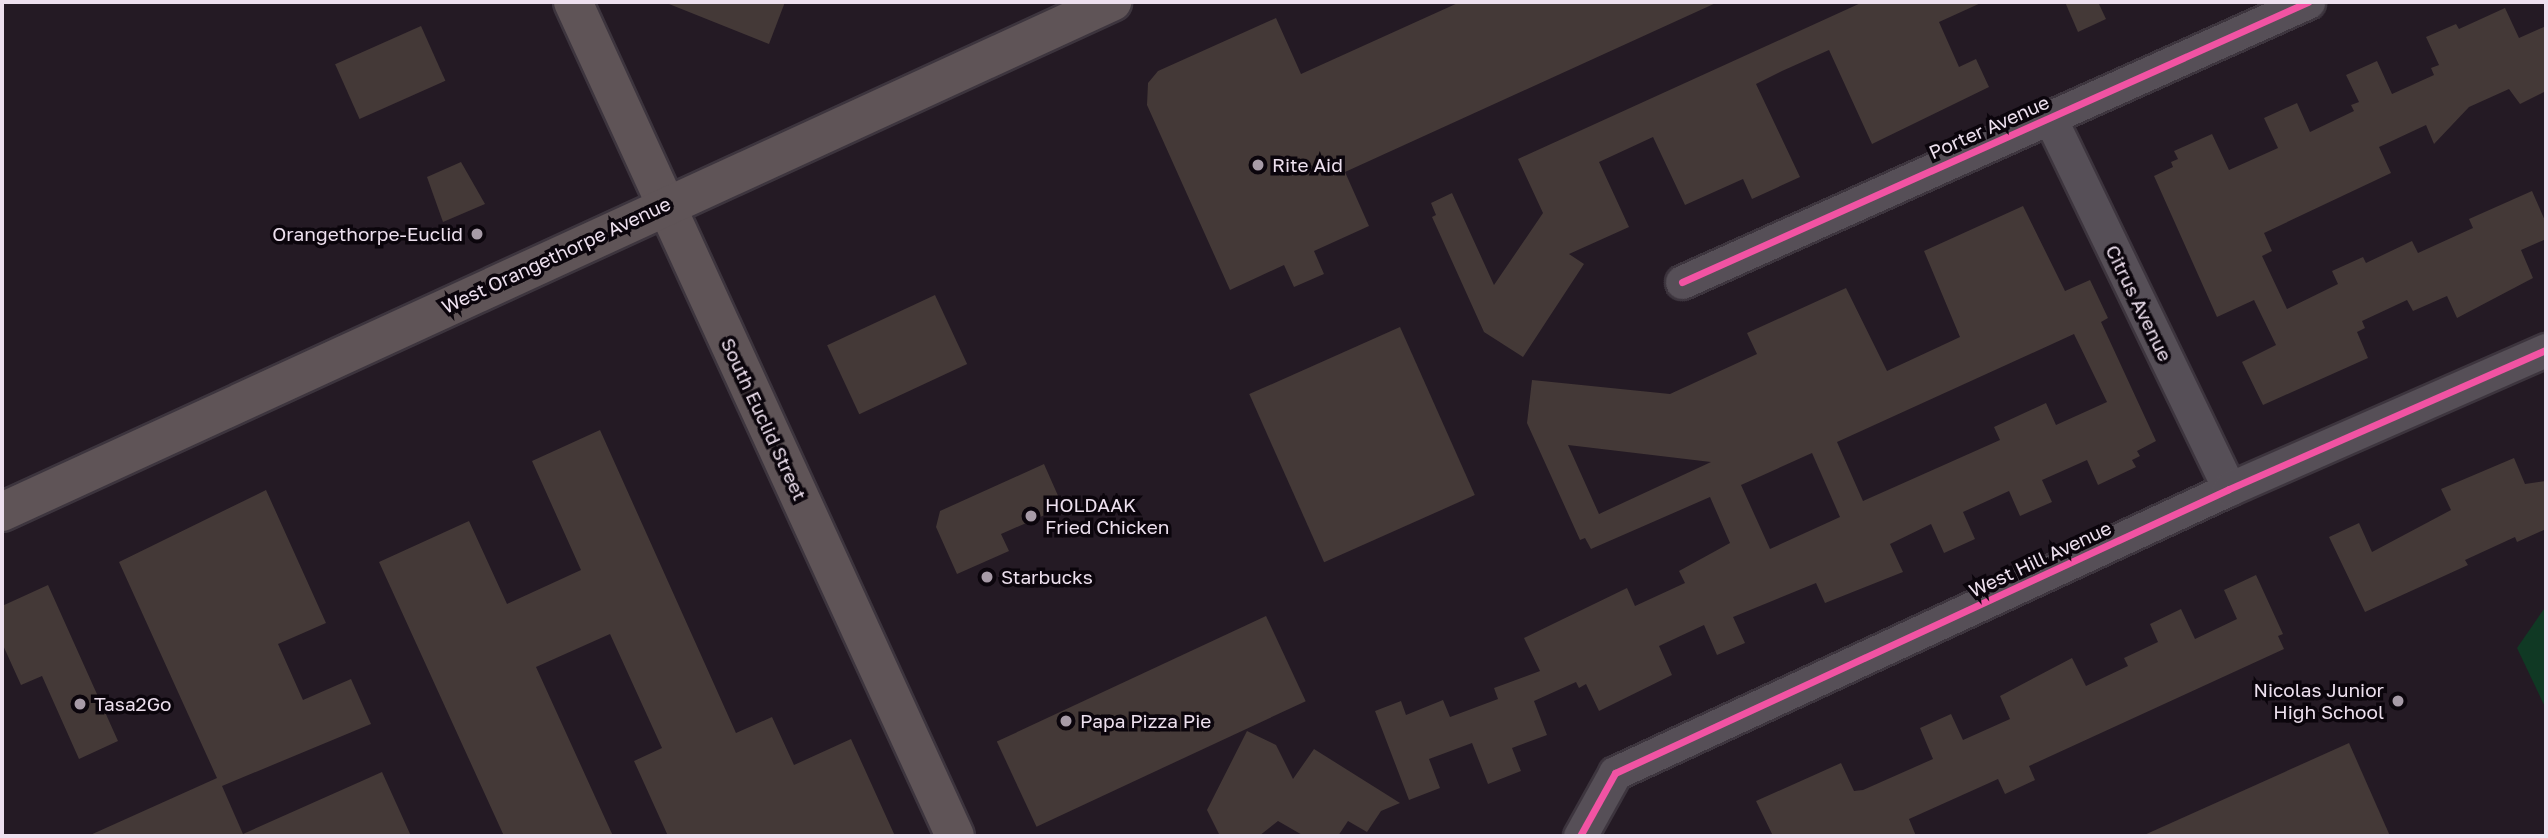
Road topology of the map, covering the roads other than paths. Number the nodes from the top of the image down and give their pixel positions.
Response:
1 (573, 2) edge
2 (1112, 2) edge
3 (2308, 2) edge
4 (2050, 118) junction
5 (666, 205) junction
6 (1682, 282) dead end
7 (2546, 350) edge
8 (2229, 489) junction
9 (2, 512) edge
10 (955, 836) edge
11 (1580, 836) edge

1 - 5 main road, South Euclid Street
2 - 5 main road, West Orangethorpe Avenue
3 - 4 street, Porter Avenue
4 - 6 street, Porter Avenue
4 - 8 street, Citrus Avenue
5 - 9 main road, West Orangethorpe Avenue
5 - 10 main road, South Euclid Street
7 - 8 street, West Hill Avenue
8 - 11 street, West Hill Avenue

